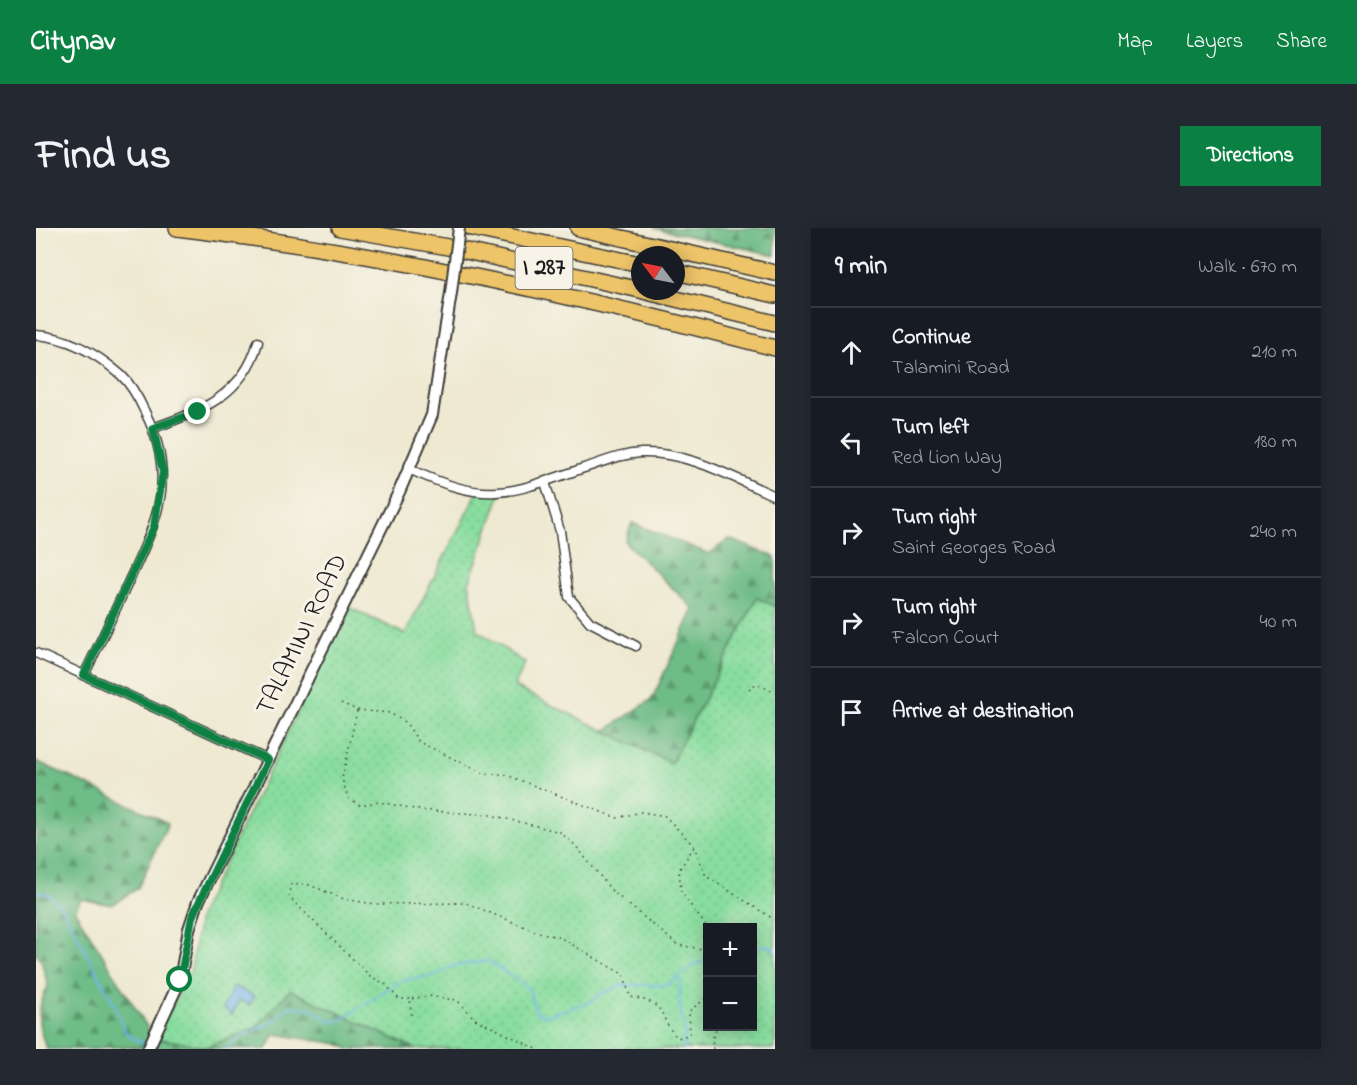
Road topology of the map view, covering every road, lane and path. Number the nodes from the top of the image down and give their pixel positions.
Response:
1 (177, 228) edge
2 (340, 228) edge
3 (459, 228) edge
4 (471, 228) edge
5 (578, 228) edge
6 (631, 262) edge
7 (775, 273) edge
8 (685, 274) edge
9 (631, 289) edge
10 (775, 295) edge
11 (681, 300) edge
12 (775, 322) edge
13 (36, 335) edge
14 (258, 342) dead end
15 (775, 348) edge
16 (153, 428) junction
17 (409, 469) junction
18 (545, 482) junction
19 (775, 496) edge
20 (636, 646) dead end
21 (36, 652) edge
22 (84, 675) junction
23 (748, 689) dead end
24 (775, 692) edge
25 (341, 703) dead end
26 (357, 710) junction
27 (268, 760) junction
28 (694, 846) junction
29 (775, 920) edge
30 (704, 923) edge
31 (703, 950) edge
32 (410, 999) junction
33 (703, 1001) edge
34 (411, 1015) dead end
35 (716, 1031) edge
36 (148, 1049) edge
37 (537, 1049) edge
38 (713, 1049) edge

1 - 15 highway, I 287
2 - 9 highway, I 287
3 - 17 street, TALAMINI ROAD, bridge
4 - 6 highway, I 287
5 - 7 highway, I 287
8 - 10 highway
11 - 12 highway, I 287
13 - 16 street
14 - 16 street
16 - 22 street
17 - 18 street
17 - 27 street, TALAMINI ROAD
18 - 19 street
18 - 20 street
21 - 22 street
22 - 27 street
23 - 24 path
25 - 26 path
26 - 28 path
26 - 31 path
27 - 36 street, TALAMINI ROAD
28 - 29 path
28 - 30 path
32 - 33 path
32 - 34 path
32 - 37 path
35 - 38 path

